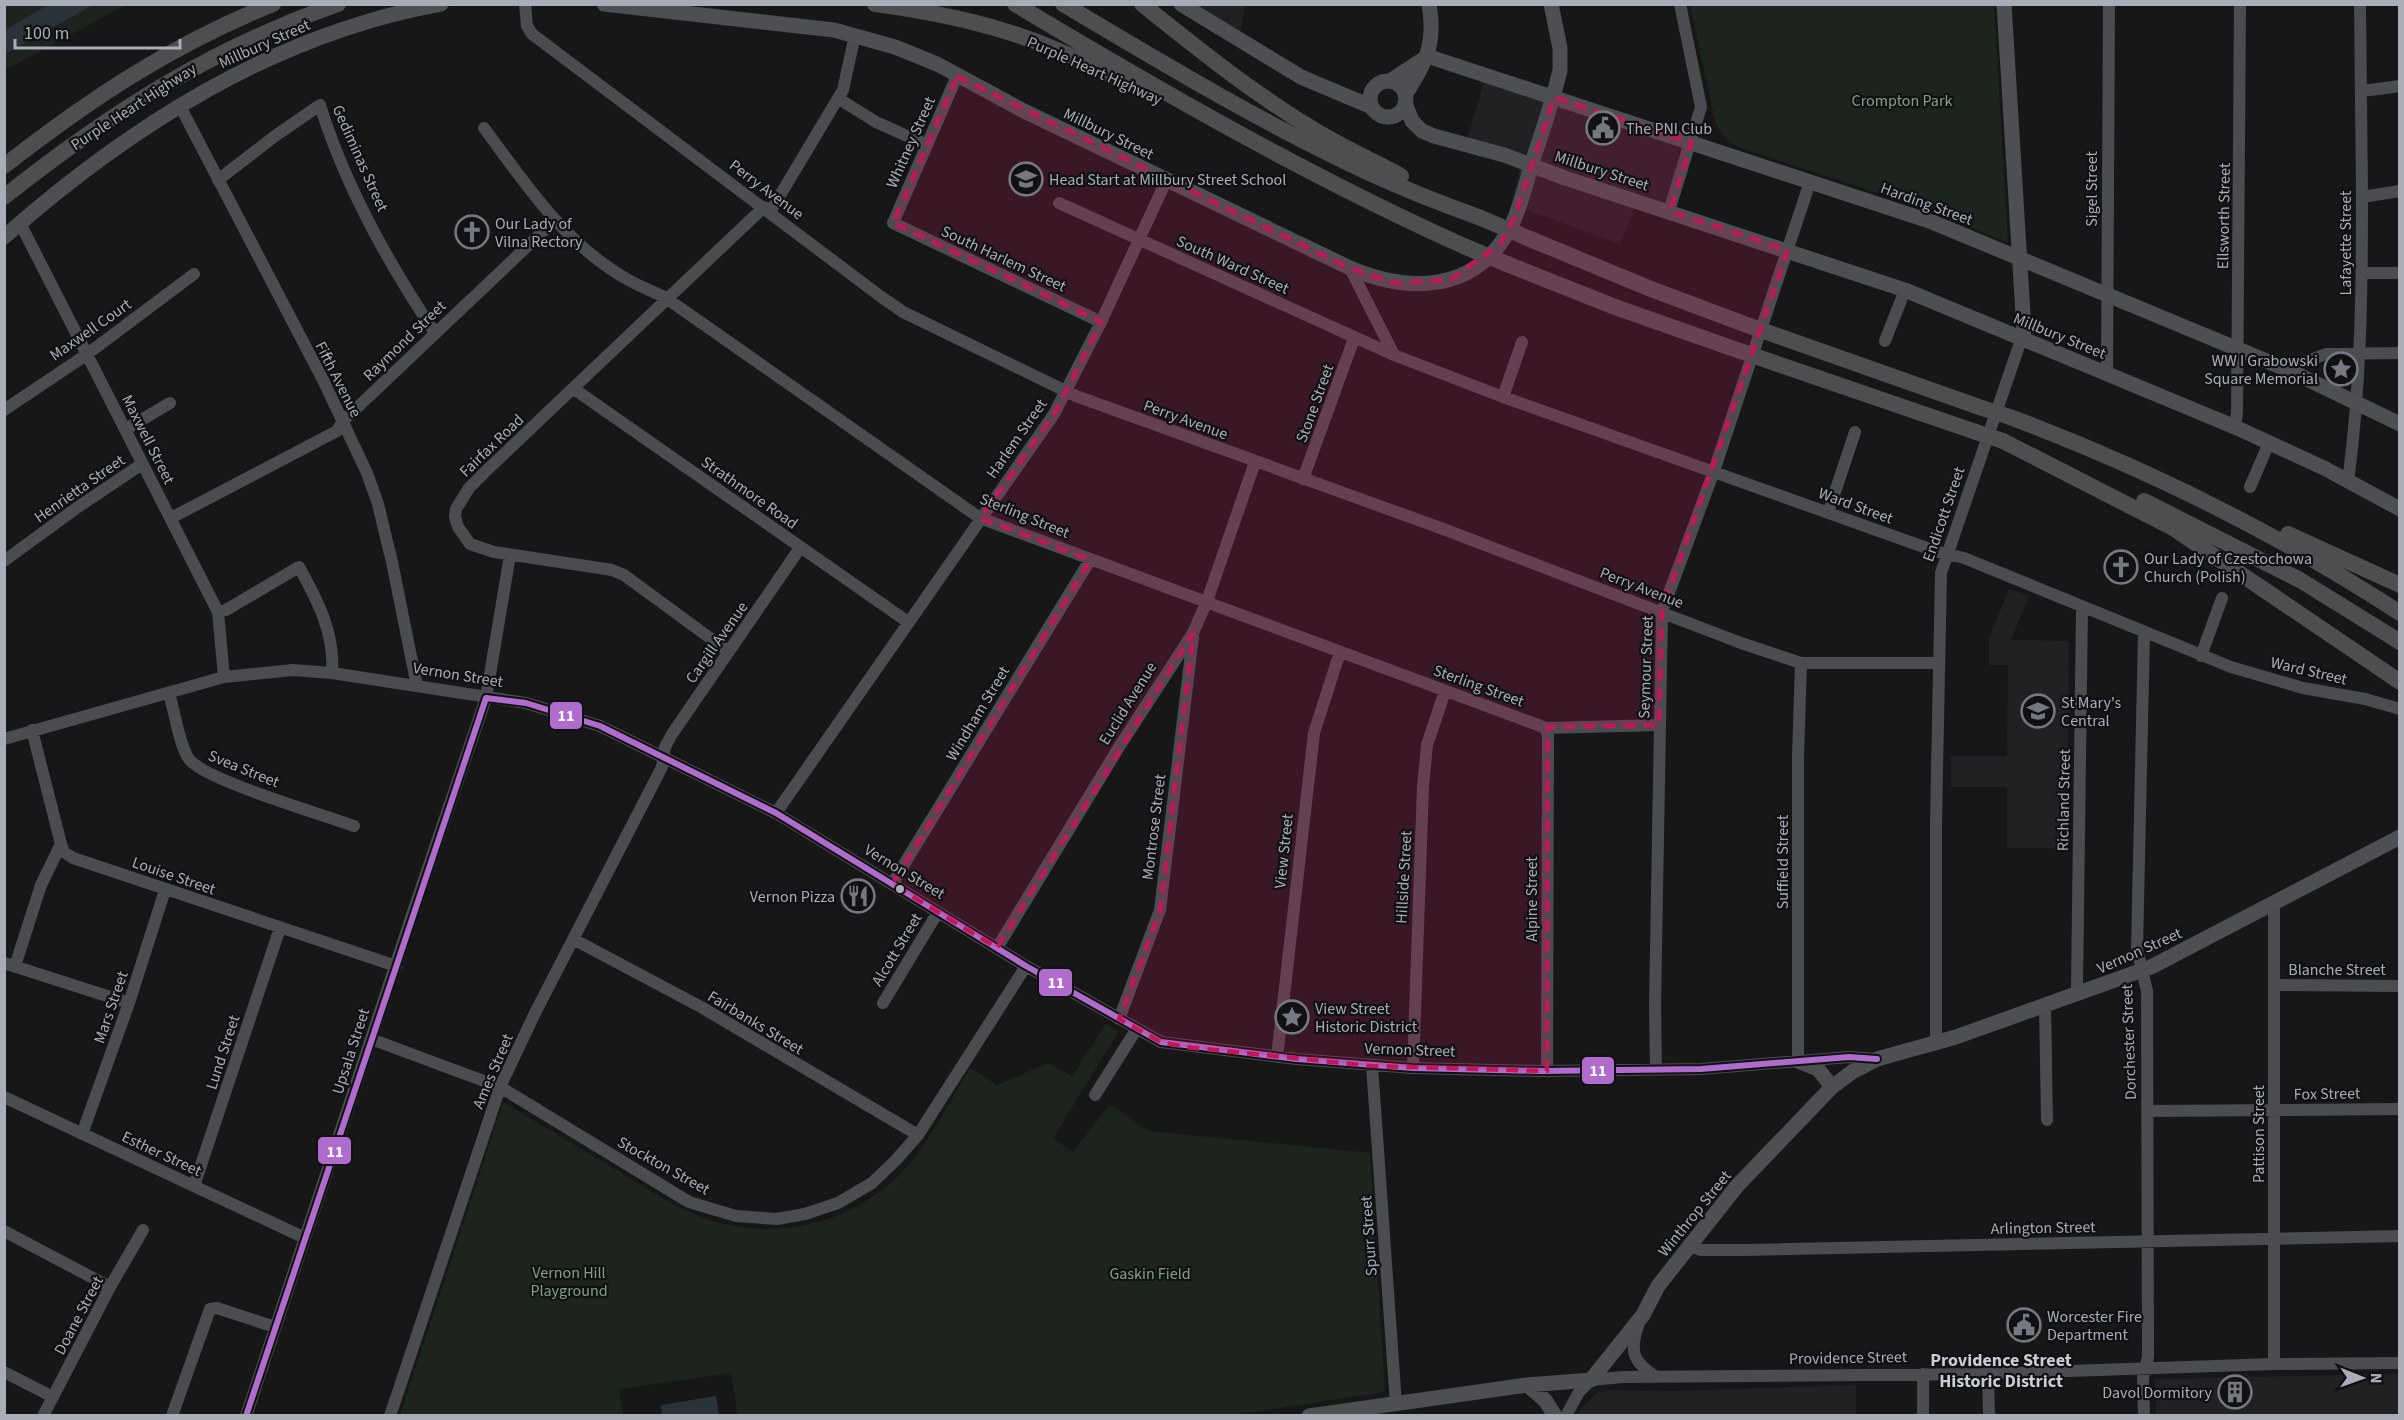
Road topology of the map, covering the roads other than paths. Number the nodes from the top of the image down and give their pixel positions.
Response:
1 (338, 4) edge
2 (441, 4) edge
3 (525, 4) edge
4 (604, 4) edge
5 (875, 4) edge
6 (1015, 4) edge
7 (1142, 4) edge
8 (1181, 4) edge
9 (1429, 4) edge
10 (1551, 4) edge
11 (1680, 4) edge
12 (2004, 4) edge
13 (2109, 4) edge
14 (2240, 4) edge
15 (2360, 4) edge
16 (272, 5) edge
17 (1068, 8) edge
18 (855, 35) junction
19 (1427, 56) junction
20 (957, 75) junction
21 (1390, 81) junction
22 (2400, 86) edge
23 (1373, 88) junction
24 (1330, 89) junction
25 (2362, 91) junction
26 (1554, 97) junction
27 (839, 99) junction
28 (1405, 99) junction
29 (180, 106) junction
30 (1372, 107) junction
31 (484, 128) dead end
32 (1692, 142) junction
33 (927, 145) junction
34 (1272, 153) junction
35 (1532, 165) junction
36 (4, 166) edge
37 (218, 180) junction
38 (1166, 181) junction
39 (1810, 183) junction
40 (2400, 191) edge
41 (4, 197) edge
42 (2362, 197) junction
43 (1059, 203) dead end
44 (767, 210) junction
45 (1670, 211) junction
46 (1481, 218) junction
47 (555, 220) junction
48 (20, 223) junction
49 (893, 223) joint
50 (4, 237) edge
51 (1139, 239) junction
52 (1788, 250) junction
53 (2020, 259) junction
54 (1350, 268) junction
55 (2362, 273) junction
56 (2400, 273) edge
57 (194, 274) dead end
58 (1905, 290) junction
59 (2108, 295) junction
60 (666, 297) junction
61 (1101, 322) junction
62 (435, 333) junction
63 (1357, 338) junction
64 (2021, 340) junction
65 (1885, 341) dead end
66 (1522, 342) dead end
67 (2238, 350) junction
68 (2361, 352) junction
69 (2400, 353) edge
70 (86, 355) junction
71 (1394, 355) junction
72 (2286, 369) junction
73 (2107, 374) junction
74 (574, 389) junction
75 (1067, 392) junction
76 (1503, 397) junction
77 (170, 403) dead end
78 (2358, 403) junction
79 (4, 410) edge
80 (343, 421) junction
81 (2400, 424) edge
82 (2235, 427) junction
83 (126, 429) junction
84 (1855, 432) dead end
85 (2003, 441) junction
86 (2269, 443) junction
87 (1255, 462) junction
88 (142, 464) junction
89 (1714, 471) junction
90 (1303, 479) junction
91 (2349, 482) junction
92 (2250, 487) dead end
93 (2209, 502) junction
94 (2400, 509) edge
95 (1828, 513) junction
96 (171, 518) junction
97 (980, 518) junction
98 (800, 548) junction
99 (510, 555) junction
100 (1947, 555) junction
101 (1090, 560) junction
102 (4, 561) edge
103 (2400, 585) edge
104 (2222, 598) dead end
105 (1207, 601) junction
106 (2082, 607) junction
107 (218, 612) junction
108 (1662, 612) junction
109 (2400, 612) edge
110 (908, 622) junction
111 (1193, 633) junction
112 (2144, 633) junction
113 (2400, 642) edge
114 (729, 652) junction
115 (1340, 652) junction
116 (2201, 656) junction
117 (1801, 663) junction
118 (1938, 663) junction
119 (332, 674) junction
120 (224, 677) junction
121 (2400, 682) edge
122 (417, 686) junction
123 (1445, 691) junction
124 (169, 694) junction
125 (486, 698) junction
126 (2400, 709) edge
127 (1659, 725) junction
128 (1546, 728) junction
129 (32, 730) junction
130 (4, 739) edge
131 (664, 757) junction
132 (776, 813) junction
133 (354, 826) dead end
134 (2400, 837) edge
135 (61, 844) junction
136 (892, 884) junction
137 (165, 890) junction
138 (2274, 905) junction
139 (938, 912) junction
140 (280, 928) junction
141 (575, 940) junction
142 (997, 948) junction
143 (10, 964) edge
144 (396, 966) junction
145 (1026, 966) junction
146 (2142, 971) junction
147 (2274, 985) junction
148 (2400, 986) edge
149 (2079, 994) junction
150 (129, 1003) junction
151 (883, 1003) dead end
152 (2045, 1006) junction
153 (1119, 1019) junction
154 (1136, 1030) junction
155 (371, 1039) junction
156 (1936, 1043) junction
157 (1277, 1057) junction
158 (1877, 1059) junction
159 (1798, 1061) junction
160 (1372, 1066) junction
161 (1413, 1068) junction
162 (1656, 1069) junction
163 (1547, 1071) junction
164 (500, 1087) junction
165 (1832, 1087) junction
166 (1095, 1095) dead end
167 (4, 1097) edge
168 (2400, 1109) edge
169 (2275, 1110) junction
170 (2147, 1112) junction
171 (2047, 1120) dead end
172 (82, 1134) junction
173 (918, 1135) junction
174 (194, 1186) junction
175 (143, 1230) dead end
176 (4, 1231) edge
177 (2400, 1236) edge
178 (305, 1238) junction
179 (2274, 1239) junction
180 (2147, 1241) junction
181 (1689, 1246) junction
182 (110, 1287) junction
183 (1643, 1315) junction
184 (275, 1327) junction
185 (2400, 1363) edge
186 (2274, 1364) junction
187 (2146, 1367) junction
188 (4, 1372) edge
189 (1923, 1374) junction
190 (1989, 1374) junction
191 (1656, 1377) junction
192 (1591, 1380) junction
193 (1527, 1385) junction
194 (53, 1397) junction
195 (1396, 1404) junction
196 (44, 1416) edge
197 (172, 1416) edge
198 (246, 1416) edge
199 (390, 1416) edge
200 (1309, 1416) edge
201 (1555, 1416) edge
202 (1566, 1416) edge
203 (1923, 1416) edge
204 (1989, 1416) edge
205 (2144, 1416) edge

1 - 41 highway, Purple Heart Highway
2 - 29 main road, Millbury Street
3 - 44 street, Perry Avenue
4 - 18 main road, Millbury Street
5 - 34 highway, Purple Heart Highway
6 - 34 highway
7 - 46 highway
8 - 24 main road
9 - 19 main road
10 - 26 main road
11 - 32 street
12 - 53 main road, Endicott Street
13 - 59 street, Sigel Street
14 - 67 street, Ellsworth Street
15 - 25 street, Lafayette Street
16 - 36 highway, Purple Heart Highway
17 - 46 highway
18 - 20 main road, Millbury Street
18 - 27 street, Fairfax Road
19 - 21 main road
19 - 26 main road, Harding Street
19 - 28 main road
20 - 33 street, Whitney Street
20 - 38 main road, Millbury Street
21 - 23 main road
21 - 28 main road
22 - 25 street
23 - 24 main road
23 - 30 main road
24 - 30 main road
25 - 42 street, Lafayette Street
26 - 32 main road, Harding Street
26 - 35 main road
27 - 33 street
27 - 44 street, Fairfax Road
28 - 30 main road
28 - 35 main road
29 - 37 street, Fifth Avenue
29 - 48 main road, Millbury Street
31 - 47 street, Sterling Street
32 - 39 main road, Harding Street
32 - 45 street
33 - 49 street, Whitney Street
34 - 85 highway, bridge
35 - 45 main road, Millbury Street
35 - 54 main road, Millbury Street
37 - 62 street, Gediminas Street
37 - 80 street, Fifth Avenue
38 - 51 street, Harlem Street
38 - 54 main road, Millbury Street
39 - 52 street, Seymour Street
39 - 53 main road, Harding Street
40 - 42 street
42 - 55 street, Lafayette Street
43 - 51 street, South Ward Street
44 - 60 street, Fairfax Road
44 - 75 street, Perry Avenue
45 - 52 main road, Millbury Street
46 - 93 highway, bridge
47 - 60 street, Sterling Street
47 - 62 street, Raymond Street
48 - 50 main road, Millbury Street
48 - 70 street, Maxwell Street
49 - 61 street, South Harlem Street
51 - 61 street, Harlem Street
51 - 63 street, South Ward Street
52 - 58 main road, Millbury Street
52 - 89 street, Seymour Street
53 - 59 main road, Harding Street
53 - 64 main road, Endicott Street
54 - 71 street
55 - 56 street
55 - 68 street, Lafayette Street
57 - 70 street, Maxwell Court
58 - 64 main road, Millbury Street
58 - 65 street
59 - 67 main road, Harding Street
59 - 73 street, Sigel Street
60 - 74 street, Fairfax Road
60 - 97 street, Sterling Street
61 - 75 street, Harlem Street
62 - 80 street, Raymond Street
63 - 71 street, South Ward Street
63 - 90 street, Stone Street
64 - 73 main road, Millbury Street
64 - 100 street, Endicott Street
66 - 76 street
67 - 72 main road, Harding Street
67 - 82 street, Ellsworth Street
68 - 69 street
68 - 72 street
68 - 78 street, Lafayette Street
70 - 79 street, Maxwell Court
70 - 83 street, Maxwell Street
71 - 76 street, Ward Street
72 - 78 main road, Harding Street
73 - 82 main road, Millbury Street
74 - 98 street, Strathmore Road
74 - 99 street, Fairfax Road
75 - 87 street, Perry Avenue
75 - 97 street, Harlem Street
76 - 89 street, Ward Street
77 - 83 street
78 - 81 main road, Harding Street
78 - 91 street, Lafayette Street
80 - 96 street, Raymond Street
80 - 122 street, Fifth Avenue
82 - 86 main road, Millbury Street
83 - 88 street, Maxwell Street
84 - 95 street
85 - 113 highway
85 - 121 highway
86 - 91 main road, Millbury Street
86 - 92 street
87 - 90 street, Perry Avenue
87 - 105 street, Euclid Avenue
88 - 96 street, Maxwell Street
88 - 102 street, Henrietta Street
89 - 95 street, Ward Street
89 - 108 street, Seymour Street
90 - 108 street, Perry Avenue
91 - 94 main road, Millbury Street
93 - 103 highway
93 - 109 highway
95 - 100 street, Ward Street
96 - 107 street, Maxwell Street
97 - 101 street, Sterling Street
97 - 110 street, Harlem Street
98 - 110 street, Strathmore Road
98 - 114 street, Cargill Avenue
99 - 114 street, Fairfax Road
99 - 125 street, Upsala Street
100 - 106 street, Ward Street
100 - 118 street, Endicott Street
101 - 105 street, Sterling Street
101 - 136 street, Windham Street
104 - 116 street
105 - 111 street, Euclid Avenue
105 - 115 street, Sterling Street
106 - 112 street, Ward Street
106 - 149 street, Richland Street
107 - 119 street
107 - 120 street, Maxwell Street
108 - 117 street, Perry Avenue
108 - 127 street, Seymour Street
110 - 132 street, Harlem Street
111 - 142 street, Euclid Avenue
111 - 153 street, Montrose Street
112 - 116 street, Ward Street
112 - 146 street, Dorchester Street
114 - 131 street, Cargill Avenue
115 - 123 street, Sterling Street
115 - 157 street, View Street
116 - 126 street, Ward Street
117 - 118 street, Perry Avenue
117 - 159 street, Suffield Street
118 - 156 street, Endicott Street
119 - 120 street, Vernon Street
119 - 122 street, Vernon Street
120 - 124 street, Vernon Street
122 - 125 street, Vernon Street
123 - 128 street, Sterling Street
123 - 161 street, Hillside Street
124 - 129 street, Vernon Street
124 - 133 street, Svea Street
125 - 131 street, Vernon Street
125 - 144 street, Upsala Street
127 - 128 street, Sterling Street
127 - 162 street, Seymour Street
128 - 163 street, Alpine Street
129 - 130 street, Vernon Street
129 - 135 street
131 - 132 street, Vernon Street
131 - 141 street, Ames Street
132 - 136 street, Vernon Street
134 - 138 main road, Vernon Street
135 - 137 street, Louise Street
135 - 143 street
136 - 139 street, Vernon Street
137 - 140 street, Louise Street
137 - 150 street, Mars Street
138 - 146 main road, Vernon Street
138 - 147 street, Pattison Street
139 - 142 street, Vernon Street
139 - 151 street, Alcott Street
140 - 144 street, Louise Street
140 - 174 street, Lund Street
141 - 164 street, Ames Street
141 - 173 street, Fairbanks Street
142 - 145 street, Vernon Street
143 - 150 street
144 - 155 street, Upsala Street
145 - 153 street, Vernon Street
145 - 173 street, Stockton Street
146 - 149 main road, Vernon Street
146 - 170 street, Dorchester Street
147 - 148 street, Blanche Street
147 - 169 street, Pattison Street
149 - 152 main road, Vernon Street
150 - 172 street, Mars Street
152 - 156 main road, Vernon Street
152 - 171 street
153 - 154 street, Vernon Street
154 - 157 street, Vernon Street
154 - 166 street
155 - 164 street, Stockton Street
155 - 178 street, Upsala Street
156 - 158 main road, Vernon Street
157 - 160 street, Vernon Street
158 - 159 street, Vernon Street
158 - 165 main road, Winthrop Street
159 - 162 street, Vernon Street
159 - 165 main road
160 - 161 street, Vernon Street
160 - 195 street, Spurr Street
161 - 163 street, Vernon Street
162 - 163 street, Vernon Street
164 - 173 street, Stockton Street
164 - 199 street, Ames Street
165 - 181 main road, Winthrop Street
167 - 172 street, Esther Street
168 - 169 street, Fox Street
169 - 170 street, Fox Street
169 - 179 street, Pattison Street
170 - 180 street, Dorchester Street
172 - 174 street, Esther Street
174 - 178 street, Esther Street
175 - 182 street, Doane Street
176 - 182 street
177 - 179 street, Arlington Street
178 - 184 street, Upsala Street
179 - 180 street, Arlington Street
179 - 186 street, Pattison Street
180 - 181 street, Arlington Street
180 - 187 street, Dorchester Street
181 - 183 main road, Winthrop Street
182 - 194 street, Doane Street
183 - 191 street
183 - 192 main road, Winthrop Street
184 - 197 street
184 - 198 street, Upsala Street
185 - 186 street, Providence Street
186 - 187 street, Providence Street
187 - 190 street, Providence Street
187 - 205 street, Dorchester Street
188 - 194 street
189 - 190 street, Providence Street
189 - 191 street, Providence Street
189 - 203 street
190 - 204 street
191 - 192 street, Providence Street
192 - 193 main road, Providence Street
192 - 202 street, Winthrop Street
193 - 195 main road, Providence Street
193 - 201 main road
194 - 196 street, Doane Street
195 - 200 main road, Providence Street

